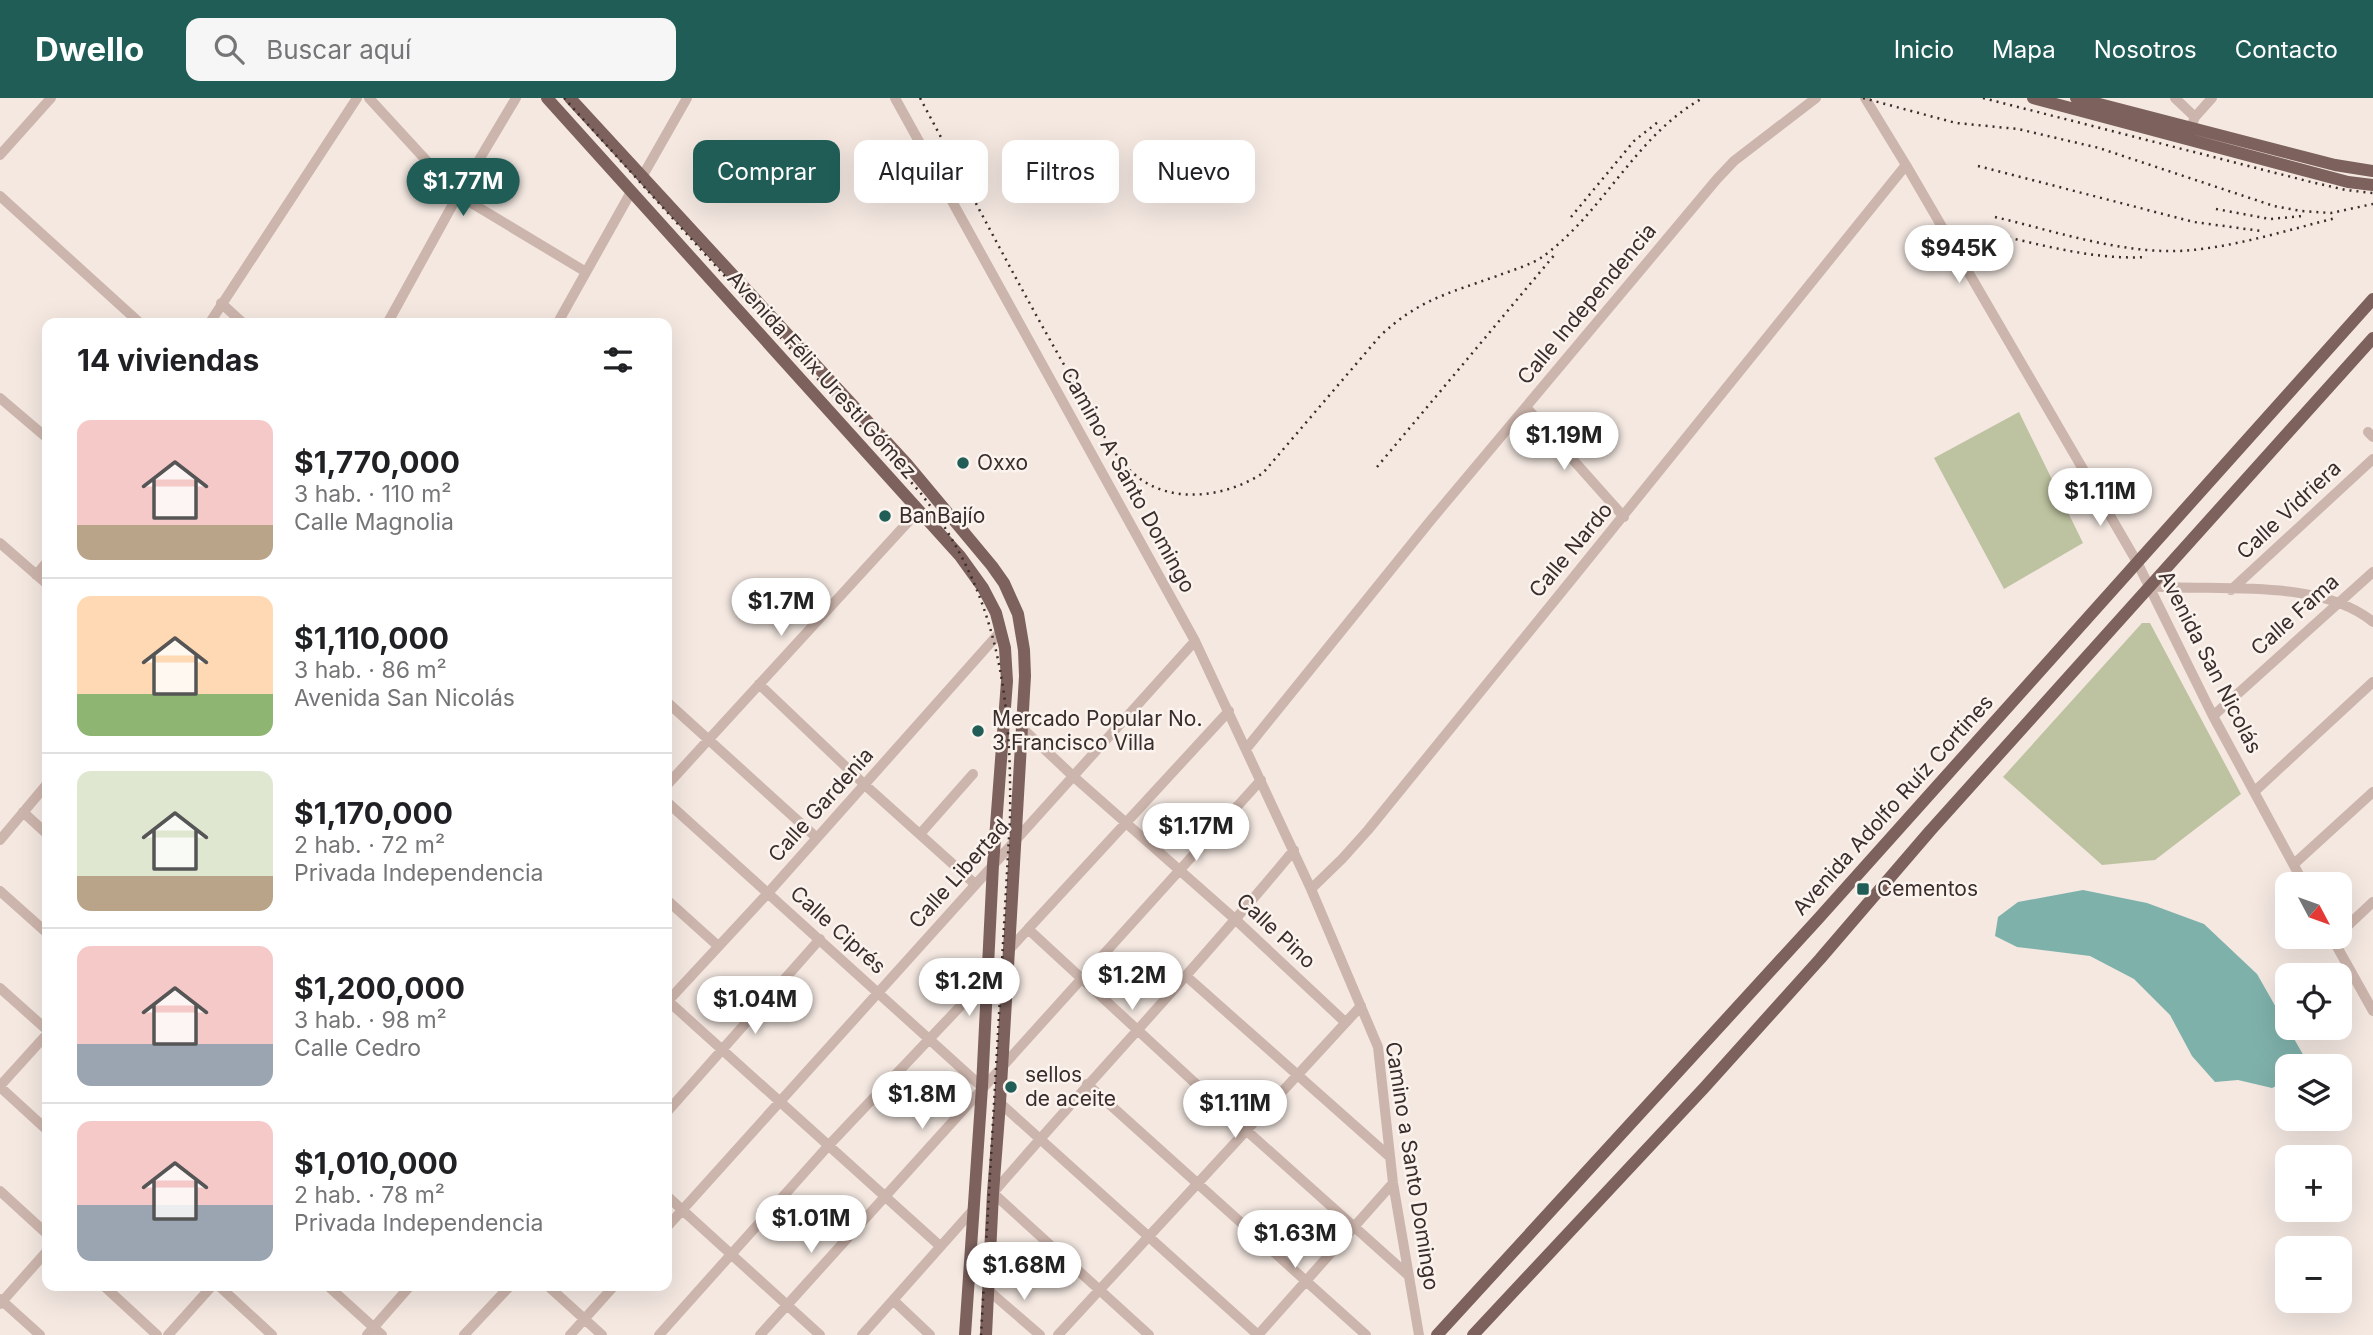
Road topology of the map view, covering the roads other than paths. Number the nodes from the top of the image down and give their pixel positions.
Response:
1 (51, 98) edge
2 (357, 98) edge
3 (369, 98) edge
4 (516, 98) edge
5 (547, 98) edge
6 (570, 98) edge
7 (687, 98) edge
8 (895, 98) edge
9 (1816, 98) edge
10 (1865, 98) edge
11 (2033, 98) edge
12 (2076, 98) edge
13 (2175, 98) edge
14 (2212, 98) edge
15 (2193, 122) junction
16 (0, 155) edge
17 (1906, 165) junction
18 (2373, 172) edge
19 (642, 177) junction
20 (2373, 185) edge
21 (631, 192) junction
22 (458, 195) junction
23 (0, 196) edge
24 (586, 272) junction
25 (2373, 299) edge
26 (221, 303) junction
27 (134, 318) edge
28 (212, 318) edge
29 (237, 318) edge
30 (390, 318) edge
31 (560, 318) edge
32 (2373, 338) edge
33 (0, 398) edge
34 (1526, 407) junction
35 (42, 434) edge
36 (2373, 460) edge
37 (918, 511) junction
38 (1624, 517) junction
39 (0, 543) edge
40 (2137, 562) junction
41 (42, 568) edge
42 (2373, 572) edge
43 (36, 575) junction
44 (42, 580) edge
45 (2148, 586) junction
46 (2231, 590) junction
47 (2339, 602) junction
48 (2373, 622) edge
49 (1001, 631) junction
50 (1195, 641) junction
51 (2373, 682) edge
52 (759, 684) junction
53 (672, 707) edge
54 (1229, 711) junction
55 (2213, 716) junction
56 (1023, 729) junction
57 (708, 740) junction
58 (1247, 749) junction
59 (973, 775) dead end
60 (1074, 777) junction
61 (672, 780) edge
62 (1261, 780) junction
63 (865, 785) junction
64 (42, 790) edge
65 (2255, 791) junction
66 (2373, 792) edge
67 (672, 807) edge
68 (23, 812) junction
69 (1127, 824) junction
70 (42, 829) edge
71 (920, 834) junction
72 (817, 838) junction
73 (0, 840) edge
74 (1015, 841) junction
75 (1294, 850) junction
76 (2294, 864) junction
77 (993, 865) junction
78 (1181, 871) junction
79 (2298, 872) edge
80 (975, 884) junction
81 (1311, 889) junction
82 (0, 891) edge
83 (768, 893) junction
84 (2373, 902) edge
85 (672, 905) edge
86 (1236, 920) junction
87 (2352, 921) edge
88 (42, 929) edge
89 (1028, 929) junction
90 (820, 939) junction
91 (718, 945) junction
92 (2342, 949) edge
93 (1009, 950) junction
94 (988, 976) junction
95 (1186, 976) junction
96 (1083, 980) junction
97 (0, 988) edge
98 (878, 992) junction
99 (672, 996) edge
100 (672, 1005) edge
101 (1361, 1006) junction
102 (2373, 1011) edge
103 (1345, 1022) junction
104 (42, 1027) edge
105 (1138, 1029) junction
106 (42, 1038) edge
107 (928, 1039) junction
108 (723, 1050) junction
109 (1002, 1065) junction
110 (1297, 1075) junction
111 (1087, 1084) junction
112 (0, 1087) edge
113 (982, 1087) junction
114 (780, 1101) junction
115 (1000, 1103) junction
116 (672, 1106) edge
117 (42, 1125) edge
118 (1247, 1131) junction
119 (1041, 1138) junction
120 (829, 1145) junction
121 (1390, 1157) junction
122 (1197, 1183) junction
123 (1393, 1183) junction
124 (0, 1191) edge
125 (993, 1193) junction
126 (885, 1196) junction
127 (672, 1201) edge
128 (682, 1210) junction
129 (973, 1210) junction
130 (672, 1221) edge
131 (1355, 1227) junction
132 (42, 1229) edge
133 (1148, 1236) junction
134 (940, 1247) junction
135 (732, 1255) junction
136 (42, 1256) edge
137 (1408, 1275) junction
138 (1306, 1281) junction
139 (1099, 1289) junction
140 (109, 1291) edge
141 (208, 1291) edge
142 (224, 1291) edge
143 (333, 1291) edge
144 (407, 1291) edge
145 (505, 1291) edge
146 (553, 1291) edge
147 (609, 1291) edge
148 (989, 1291) junction
149 (893, 1300) junction
150 (1, 1301) edge
151 (787, 1306) junction
152 (584, 1319) junction
153 (374, 1333) edge
154 (40, 1335) edge
155 (157, 1335) edge
156 (168, 1335) edge
157 (272, 1335) edge
158 (464, 1335) edge
159 (570, 1335) edge
160 (603, 1335) edge
161 (659, 1335) edge
162 (760, 1335) edge
163 (820, 1335) edge
164 (862, 1335) edge
165 (930, 1335) edge
166 (965, 1335) edge
167 (986, 1335) edge
168 (1040, 1335) edge
169 (1058, 1335) edge
170 (1149, 1335) edge
171 (1258, 1335) edge
172 (1366, 1335) edge
173 (1419, 1335) edge
174 (1437, 1335) edge
175 (1473, 1335) edge

1 - 16 street
2 - 26 street
3 - 22 street
4 - 22 street
5 - 21 main road, Avenida Félix Uresti Gómez
6 - 19 main road, Avenida Félix Uresti Gómez
7 - 19 street
8 - 50 street, Camino A Santo Domingo
9 - 34 street, Calle Independencia
10 - 17 street, Avenida San Nicolás
11 - 20 main road
12 - 15 main road
13 - 15 street
14 - 15 street
15 - 18 main road
17 - 38 street, Calle Nardo
17 - 40 street, Avenida San Nicolás
19 - 56 main road, Avenida Félix Uresti Gómez
21 - 24 street
21 - 37 main road, Avenida Félix Uresti Gómez
22 - 24 street
22 - 30 street
23 - 27 street
24 - 31 street
25 - 40 main road, Avenida Adolfo Ruíz Cortines
26 - 28 street
26 - 29 street
32 - 45 main road
33 - 35 street
34 - 38 street
34 - 58 street, Calle Independencia
36 - 46 street, Calle Vidriera
37 - 49 main road, Avenida Félix Uresti Gómez
37 - 52 street
38 - 81 street, Calle Nardo
39 - 43 street
40 - 45 street, Avenida San Nicolás
40 - 174 main road, Avenida Adolfo Ruíz Cortines
41 - 43 street
42 - 47 street, Calle Fama
43 - 44 street
45 - 46 street
45 - 55 street, Avenida San Nicolás
45 - 175 main road
46 - 47 street
47 - 48 street
47 - 55 street, Calle Fama
49 - 63 street, Calle Gardenia
49 - 77 main road, Avenida Félix Uresti Gómez
50 - 54 street, Camino A Santo Domingo
50 - 60 street, Calle Libertad
51 - 65 street
52 - 57 street
52 - 63 street
53 - 57 street
54 - 58 street, Camino A Santo Domingo
54 - 69 street
55 - 65 street, Avenida San Nicolás
56 - 60 street, Calle Pino
56 - 74 main road, Avenida Félix Uresti Gómez
57 - 61 street
57 - 72 street
58 - 62 street, Camino A Santo Domingo
59 - 71 street
60 - 69 street, Calle Pino
60 - 74 street, Calle Libertad
62 - 75 street, Camino A Santo Domingo
62 - 78 street
63 - 71 street
63 - 72 street, Calle Gardenia
64 - 68 street
65 - 76 street, Avenida San Nicolás
66 - 76 street
67 - 83 street, Calle Ciprés
68 - 70 street
68 - 73 street
69 - 78 street, Calle Pino
69 - 89 street
71 - 80 street
72 - 83 street, Calle Gardenia
74 - 77 street, Calle Libertad
74 - 93 main road, Avenida Félix Uresti Gómez
75 - 81 street, Camino A Santo Domingo
75 - 86 street
76 - 79 street, Avenida San Nicolás
77 - 80 street, Calle Libertad
77 - 94 main road, Avenida Félix Uresti Gómez
78 - 86 street, Calle Pino
78 - 96 street
80 - 98 street, Calle Libertad
81 - 101 street, Camino a Santo Domingo
82 - 88 street
83 - 90 street, Calle Ciprés
83 - 91 street, Calle Gardenia
84 - 87 street
85 - 91 street
86 - 95 street
86 - 103 street, Calle Pino
89 - 93 street
89 - 96 street
90 - 98 street, Calle Ciprés
90 - 108 street
91 - 99 street, Calle Gardenia
92 - 102 street
93 - 109 main road, Avenida Félix Uresti Gómez
94 - 107 street
94 - 113 main road, Avenida Félix Uresti Gómez
95 - 105 street
95 - 110 street
96 - 105 street
96 - 109 street
97 - 104 street
98 - 107 street, Calle Ciprés
98 - 114 street, Calle Libertad
100 - 108 street
101 - 103 street
101 - 121 street, Camino a Santo Domingo
103 - 110 street
105 - 111 street
105 - 118 street
106 - 112 street
107 - 113 street, Calle Ciprés
107 - 120 street
108 - 114 street
108 - 116 street
109 - 113 street
109 - 115 main road, Avenida Félix Uresti Gómez
110 - 118 street
110 - 121 street
111 - 119 street
111 - 122 street
112 - 117 street
113 - 126 street
113 - 129 main road, Avenida Félix Uresti Gómez
114 - 120 street
114 - 128 street, Calle Libertad
115 - 119 street
115 - 125 main road, Avenida Félix Uresti Gómez
118 - 122 street
118 - 131 street
119 - 125 street
119 - 133 street
120 - 126 street
120 - 135 street
121 - 123 street, Camino a Santo Domingo
122 - 133 street
122 - 138 street
123 - 131 street
123 - 137 street, Camino a Santo Domingo
124 - 132 street
125 - 139 street
125 - 148 main road, Avenida Félix Uresti Gómez
126 - 134 street
126 - 151 street
127 - 128 street
128 - 130 street, Calle Libertad
128 - 135 street
129 - 134 street
129 - 166 main road, Avenida Félix Uresti Gómez
131 - 137 street
131 - 138 street
133 - 139 street
133 - 171 street
134 - 149 street
135 - 151 street
135 - 161 street
136 - 150 street
137 - 173 street, Camino a Santo Domingo
138 - 171 street
138 - 172 street
139 - 169 street
139 - 170 street
140 - 155 street
141 - 156 street
142 - 157 street
143 - 153 street
144 - 153 street
145 - 158 street
146 - 152 street
147 - 152 street
148 - 167 main road, Avenida Félix Uresti Gómez
148 - 168 street
149 - 164 street
149 - 165 street
150 - 154 street
151 - 162 street
151 - 163 street
152 - 159 street
152 - 160 street

